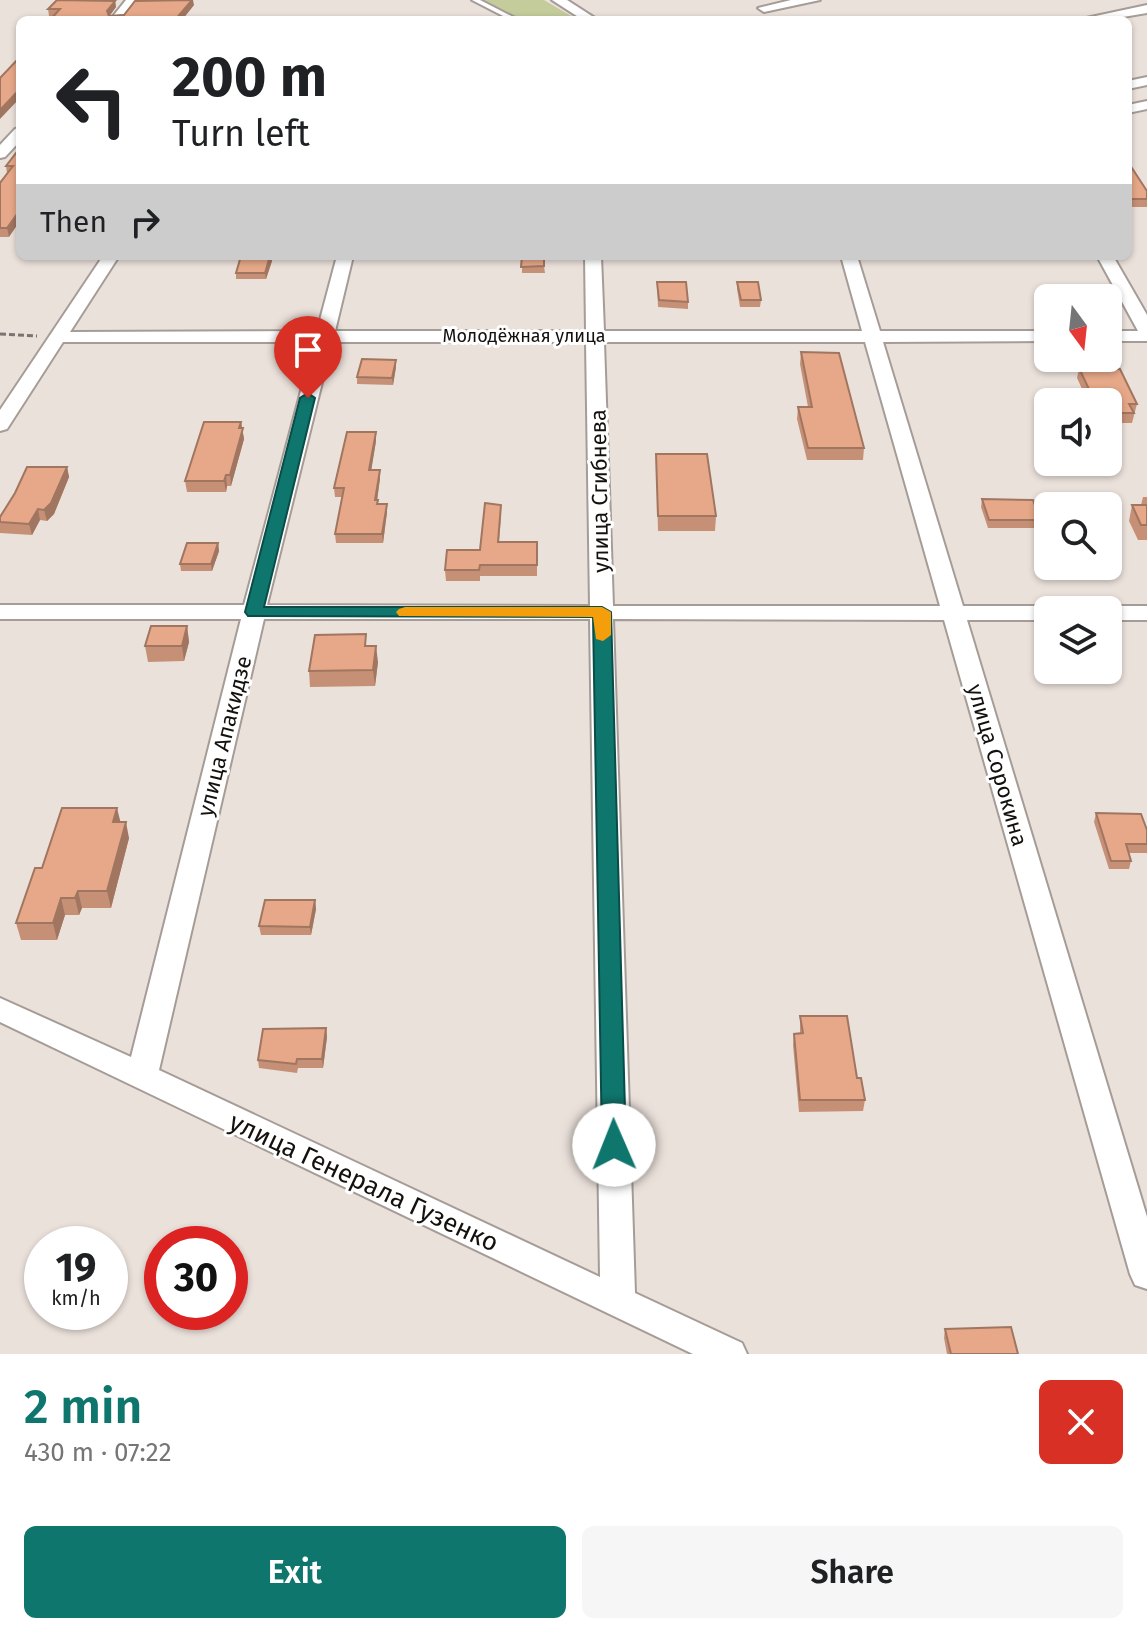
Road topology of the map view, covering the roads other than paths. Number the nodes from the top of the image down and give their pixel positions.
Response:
1 (133, 0) edge
2 (475, 0) edge
3 (558, 0) edge
4 (749, 0) edge
5 (814, 0) edge
6 (764, 8) junction
7 (1147, 9) edge
8 (119, 16) edge
9 (508, 16) edge
10 (585, 16) edge
11 (779, 16) edge
12 (1106, 16) edge
13 (108, 260) edge
14 (344, 260) edge
15 (593, 260) edge
16 (850, 260) edge
17 (1107, 260) edge
18 (1147, 334) edge
19 (1122, 335) edge
20 (323, 336) junction
21 (595, 336) junction
22 (872, 336) junction
23 (1034, 336) edge
24 (57, 340) junction
25 (0, 425) edge
26 (0, 612) edge
27 (254, 612) junction
28 (602, 612) junction
29 (953, 613) junction
30 (1034, 613) edge
31 (1122, 613) edge
32 (1147, 613) edge
33 (0, 1009) edge
34 (142, 1076) junction
35 (1147, 1274) edge
36 (618, 1301) junction
37 (729, 1354) edge

1 - 8 street
2 - 9 lane
3 - 10 street
4 - 6 street
5 - 6 street
6 - 11 street
7 - 12 street
13 - 24 street
14 - 20 street, улица Апакидзе
15 - 21 street, улица Сгибнева
16 - 22 street, улица Сорокина
17 - 18 street
18 - 19 street
20 - 21 street, Молодёжная улица
20 - 24 street, Молодёжная улица
20 - 27 street, улица Апакидзе
21 - 22 street, Молодёжная улица
21 - 28 street, улица Сгибнева
22 - 23 street, Молодёжная улица
22 - 29 street, улица Сорокина
24 - 25 street
26 - 27 street
27 - 28 street
27 - 34 street, улица Апакидзе
28 - 29 street
28 - 36 street, улица Сгибнева
29 - 30 street
29 - 35 street, улица Сорокина
31 - 32 street
33 - 34 street, улица Генерала Гузенко
34 - 36 street, улица Генерала Гузенко
36 - 37 street, улица Генерала Гузенко

